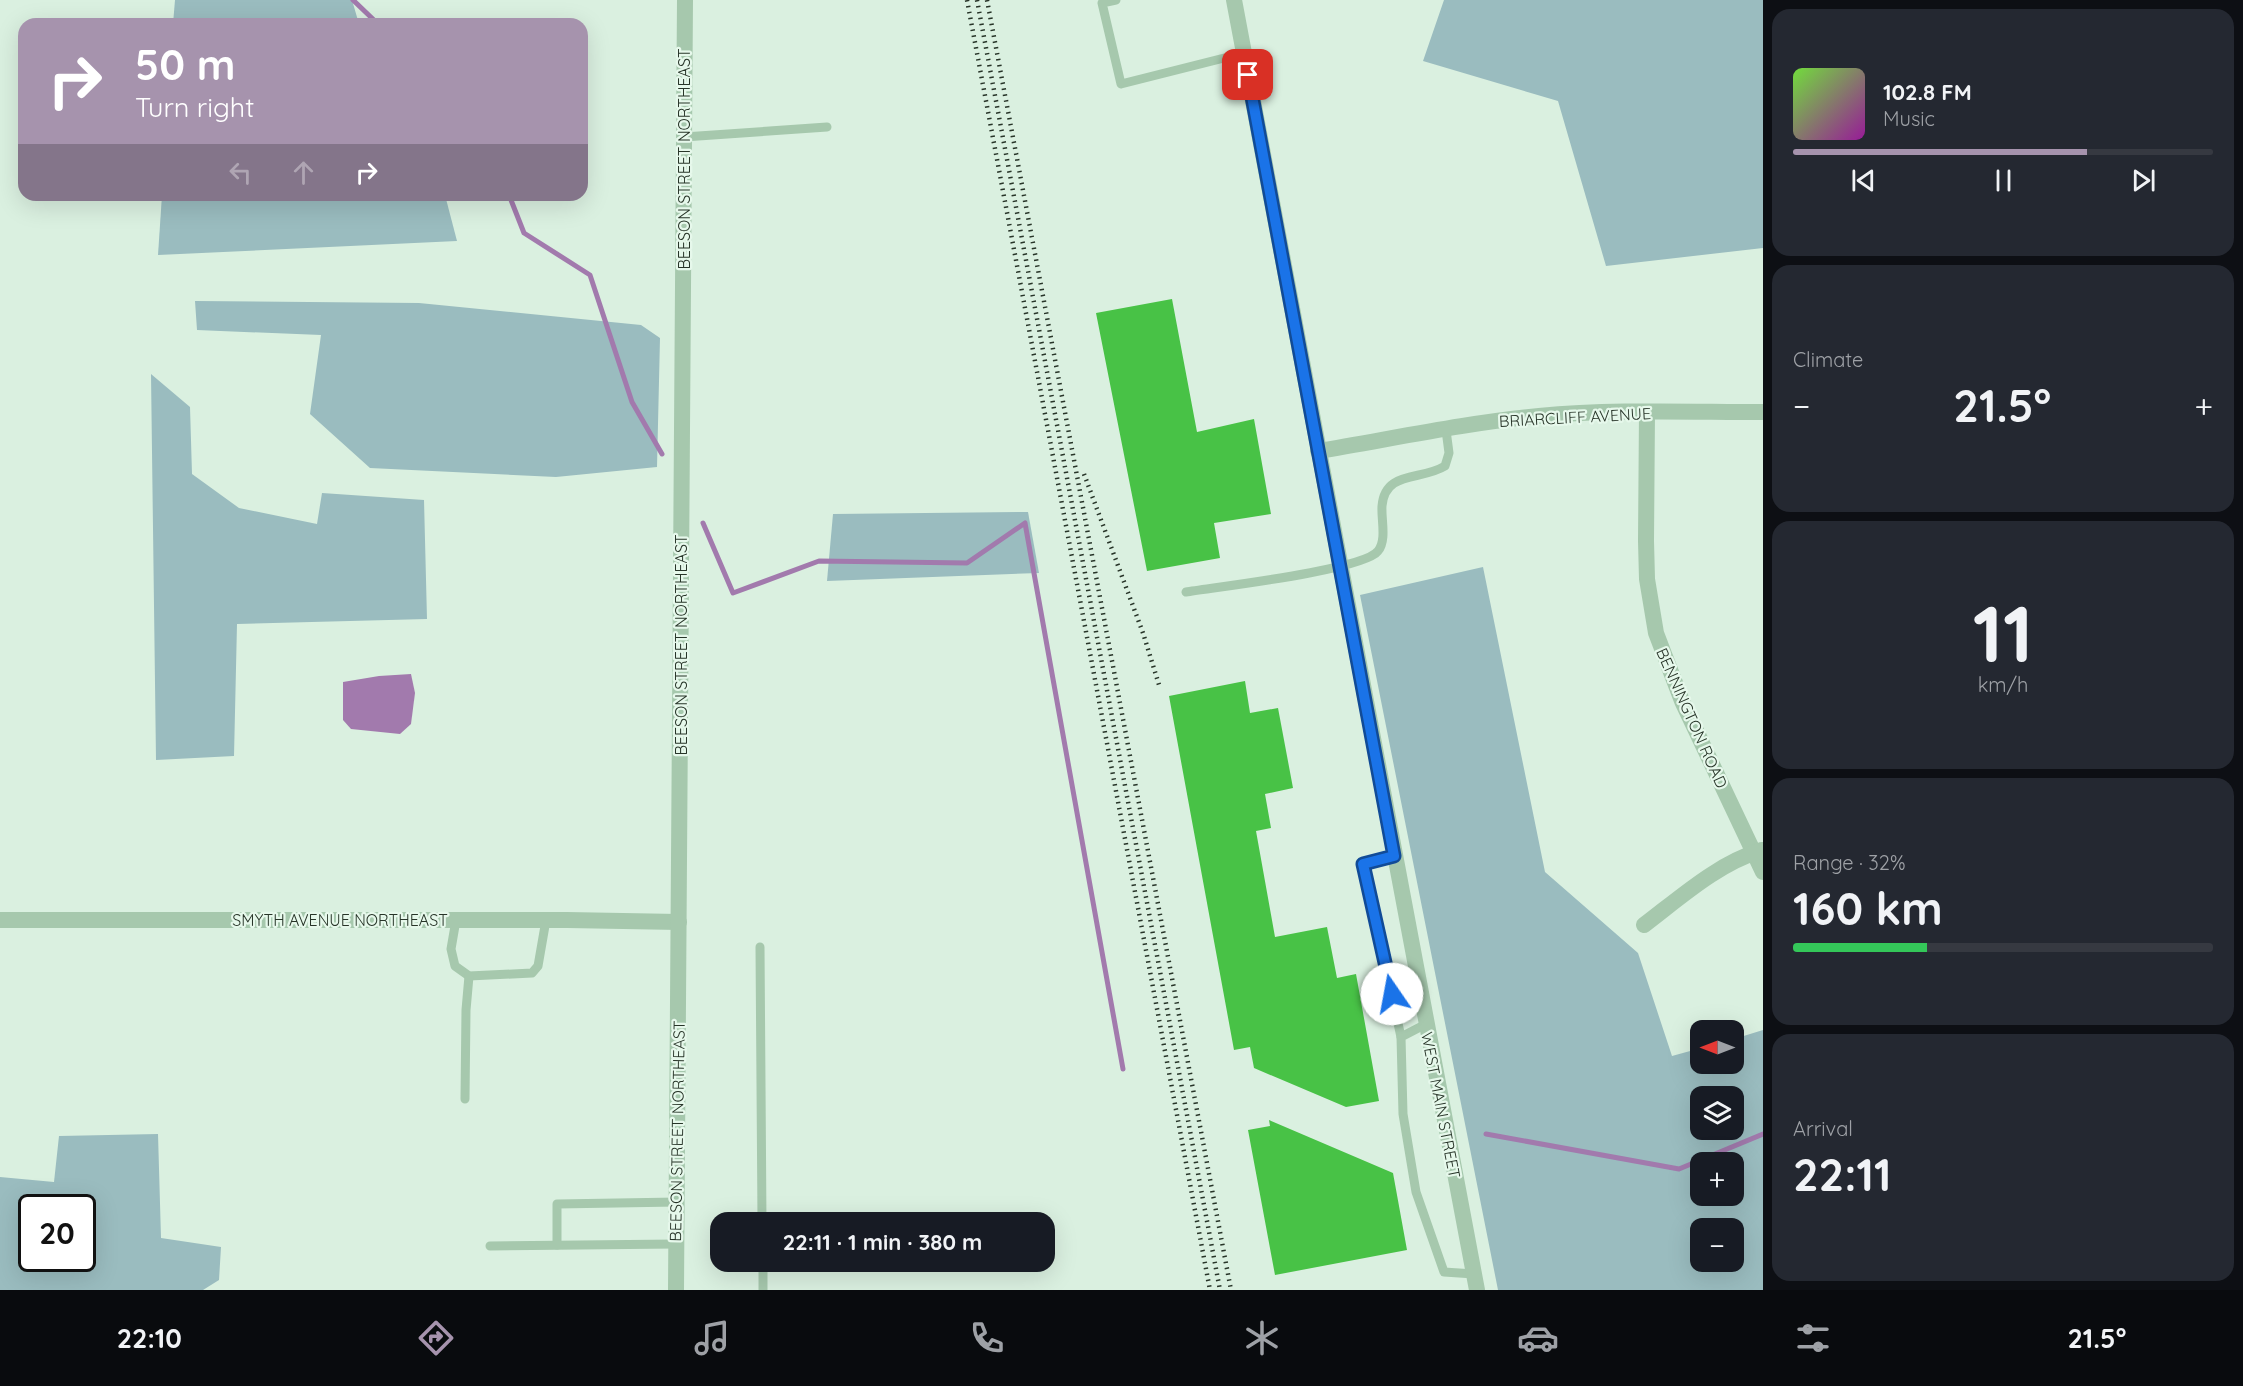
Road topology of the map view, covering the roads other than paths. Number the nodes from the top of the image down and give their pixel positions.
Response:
1 (685, 0) edge
2 (1116, 0) edge
3 (1234, 0) edge
4 (1244, 53) junction
5 (827, 127) dead end
6 (684, 137) junction
7 (1647, 412) junction
8 (1763, 412) edge
9 (1446, 430) junction
10 (1318, 451) junction
11 (1340, 567) junction
12 (1186, 592) dead end
13 (1758, 851) edge
14 (1394, 856) junction
15 (1763, 872) edge
16 (0, 920) edge
17 (456, 920) junction
18 (546, 920) junction
19 (679, 922) junction
20 (1644, 925) dead end
21 (760, 947) dead end
22 (469, 976) junction
23 (1426, 1024) junction
24 (1401, 1037) junction
25 (465, 1099) dead end
26 (677, 1202) junction
27 (762, 1212) edge
28 (676, 1244) junction
29 (557, 1245) junction
30 (490, 1246) dead end
31 (763, 1272) edge
32 (1475, 1282) edge
33 (676, 1290) edge
34 (763, 1290) edge

1 - 6 street, BEESON STREET NORTHEAST
2 - 4 lane
3 - 4 street, WEST MAIN STREET
4 - 10 street, WEST MAIN STREET
5 - 6 lane
6 - 19 street, BEESON STREET NORTHEAST
7 - 8 street, BRIARCLIFF AVENUE
7 - 9 street, BRIARCLIFF AVENUE
7 - 13 street, BENNINGTON ROAD
9 - 10 street, BRIARCLIFF AVENUE
9 - 11 lane
10 - 11 street, WEST MAIN STREET
11 - 12 lane
11 - 14 street, WEST MAIN STREET
13 - 15 street, BENNINGTON ROAD
13 - 20 street
14 - 23 street, WEST MAIN STREET
14 - 24 lane
16 - 17 street, SMYTH AVENUE NORTHEAST
17 - 18 street, SMYTH AVENUE NORTHEAST
17 - 22 lane
18 - 19 street, SMYTH AVENUE NORTHEAST
18 - 22 lane
19 - 26 street, BEESON STREET NORTHEAST
21 - 27 lane
22 - 25 lane
23 - 24 lane
23 - 32 street, WEST MAIN STREET
24 - 32 lane
26 - 28 street, BEESON STREET NORTHEAST
26 - 29 lane
28 - 29 lane
28 - 33 street, BEESON STREET NORTHEAST
29 - 30 lane
31 - 34 lane

